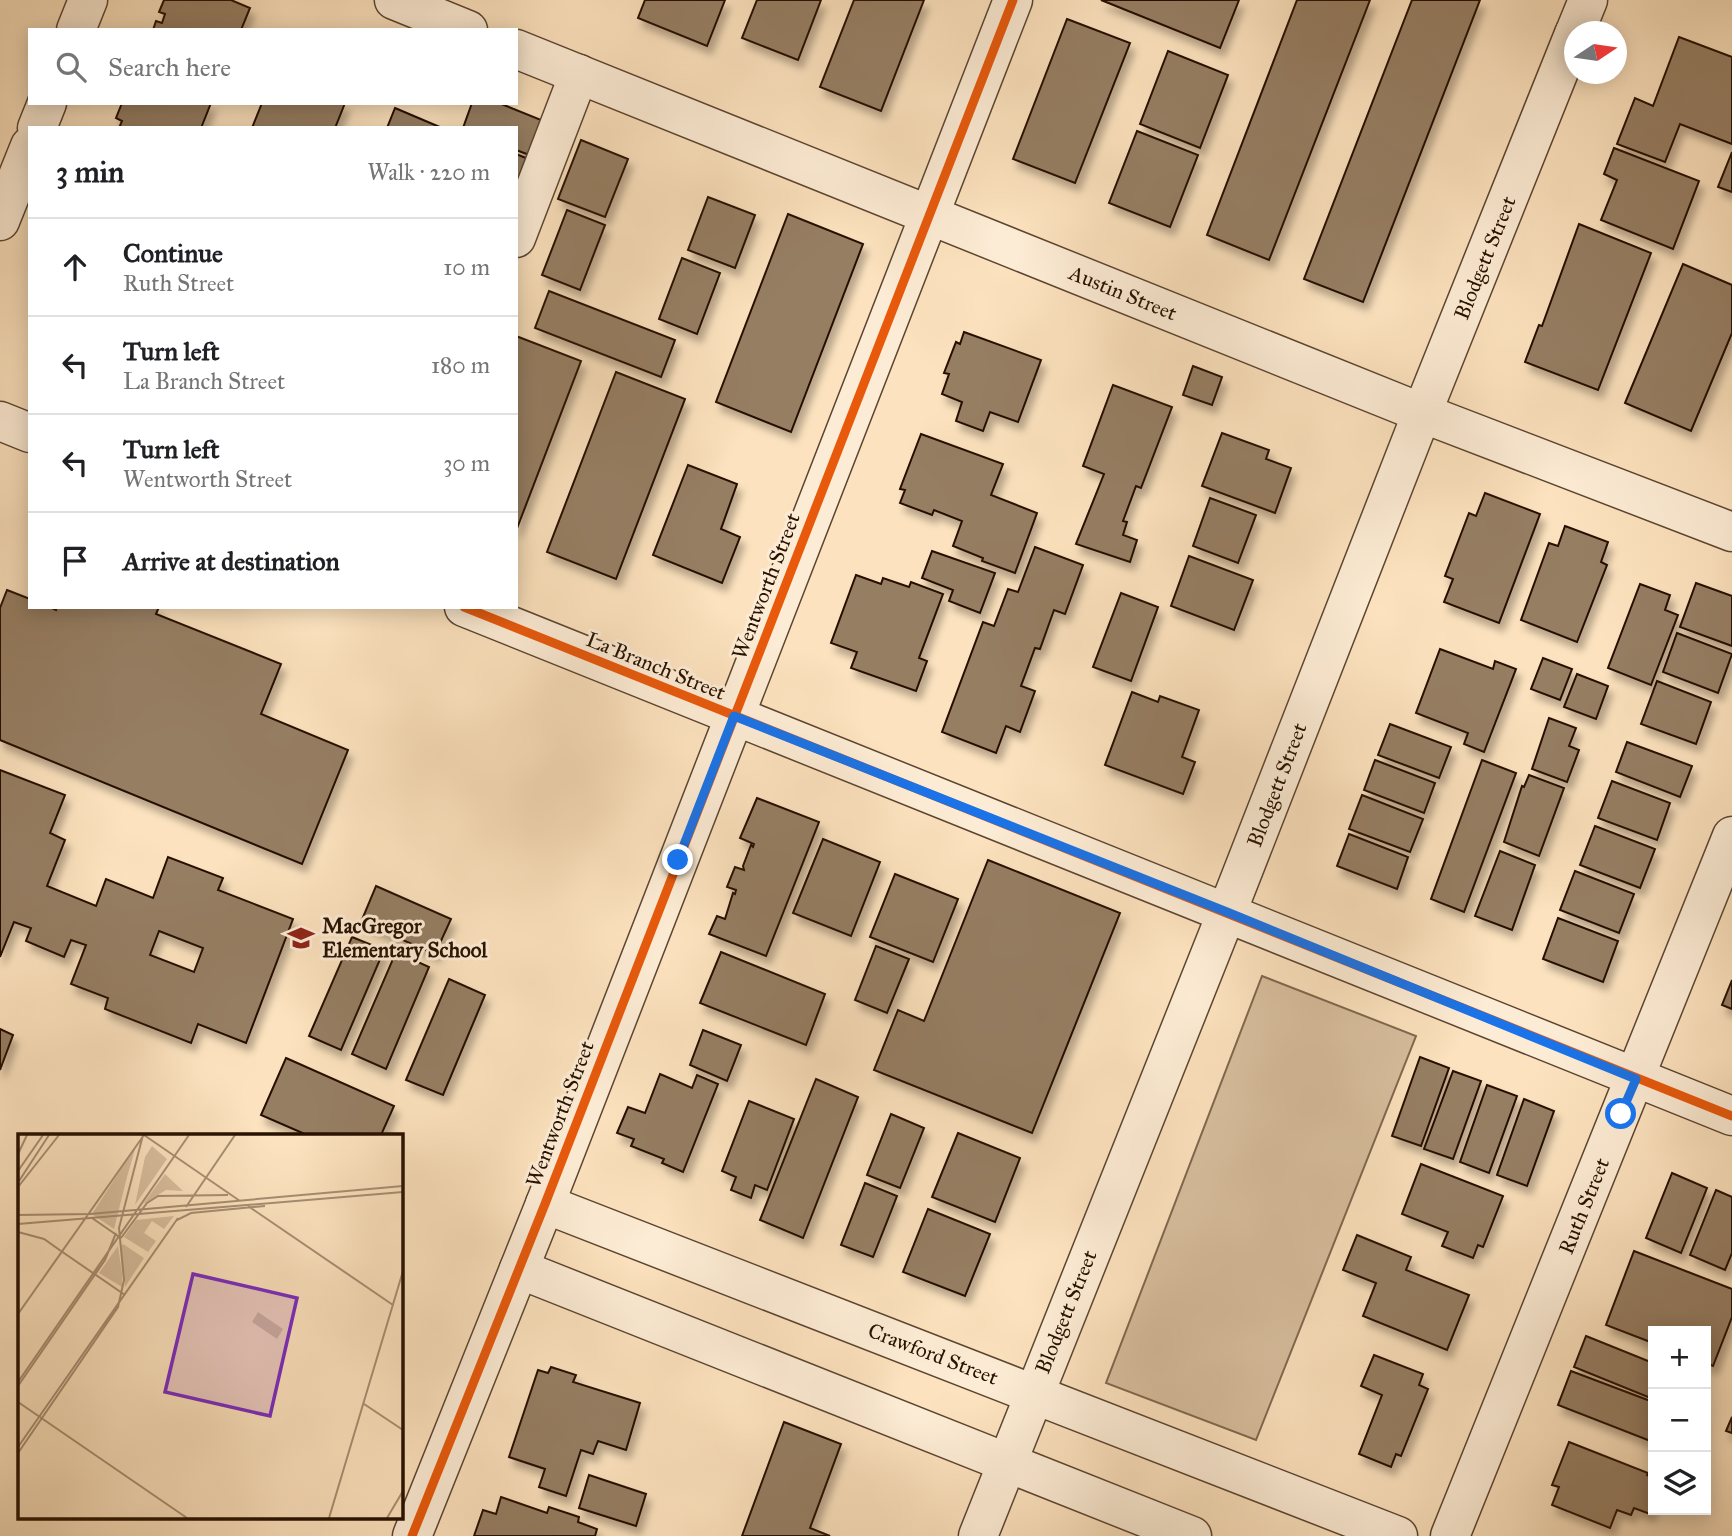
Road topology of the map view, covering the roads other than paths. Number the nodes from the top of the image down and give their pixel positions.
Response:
1 (88, 0) edge
2 (394, 0) edge
3 (1013, 0) edge
4 (1588, 0) edge
5 (1580, 21) edge
6 (77, 28) edge
7 (463, 28) edge
8 (518, 50) edge
9 (1564, 60) edge
10 (579, 74) junction
11 (46, 105) edge
12 (38, 126) edge
13 (28, 151) edge
14 (931, 216) junction
15 (0, 221) edge
16 (518, 233) edge
17 (1422, 413) junction
18 (0, 421) edge
19 (28, 432) edge
20 (1732, 532) edge
21 (469, 609) edge
22 (734, 716) junction
23 (1732, 836) edge
24 (1227, 912) junction
25 (1636, 1079) junction
26 (1732, 1116) edge
27 (545, 1204) junction
28 (519, 1269) junction
29 (1033, 1393) junction
30 (1007, 1462) junction
31 (1150, 1528) edge
32 (412, 1536) edge
33 (978, 1536) edge
34 (1192, 1536) edge
35 (1398, 1536) edge
36 (1450, 1536) edge

1 - 6 street
2 - 7 street
3 - 14 street, Wentworth Street
4 - 5 street, Blodgett Street
8 - 10 street, Austin Street
9 - 17 street, Blodgett Street
10 - 14 street, Austin Street
10 - 16 street
11 - 12 street
13 - 15 street
14 - 17 street, Austin Street
14 - 22 street, Wentworth Street
17 - 20 street, Austin Street
17 - 24 street, Blodgett Street
18 - 19 street
21 - 22 street, La Branch Street
22 - 24 street, La Branch Street
22 - 27 street, Wentworth Street
23 - 25 street, Ruth Street
24 - 25 street, La Branch Street
24 - 29 street, Blodgett Street
25 - 26 street, La Branch Street
25 - 36 street, Ruth Street
27 - 28 street, Wentworth Street
27 - 29 street, Crawford Street
28 - 30 street
28 - 32 street, Wentworth Street
29 - 30 street, Blodgett Street
29 - 35 street, Crawford Street
30 - 31 street
30 - 33 street, Blodgett Street
31 - 34 street

